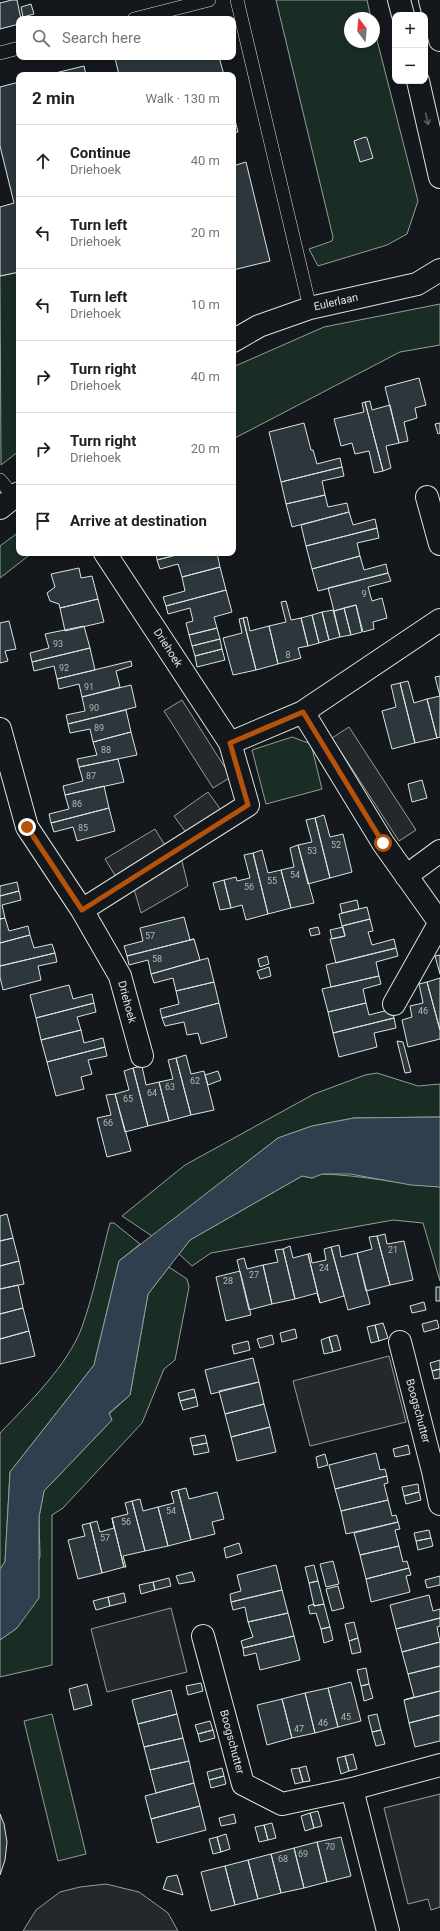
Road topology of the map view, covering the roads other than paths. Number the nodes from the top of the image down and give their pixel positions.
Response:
1 (209, 0) edge
2 (237, 0) edge
3 (399, 0) edge
4 (430, 0) edge
5 (402, 12) edge
6 (146, 16) edge
7 (440, 40) edge
8 (16, 49) edge
9 (0, 53) edge
10 (419, 84) edge
11 (440, 177) edge
12 (440, 270) edge
13 (310, 308) junction
14 (236, 339) edge
15 (0, 480) edge
16 (426, 497) dead end
17 (11, 499) edge
18 (440, 544) edge
19 (107, 556) edge
20 (440, 620) edge
21 (303, 712) junction
22 (0, 729) edge
23 (230, 743) junction
24 (440, 851) edge
25 (406, 876) junction
26 (82, 910) junction
27 (439, 923) edge
28 (394, 1004) dead end
29 (142, 1056) dead end
30 (400, 1342) dead end
31 (440, 1504) edge
32 (203, 1636) dead end
33 (440, 1765) edge
34 (352, 1789) junction
35 (388, 1931) edge

1 - 6 lane
2 - 13 lane
3 - 5 street
4 - 7 street
8 - 9 lane
10 -> 11 street
12 - 13 street, Eulerlaan
13 - 14 street, Eulerlaan
15 - 17 lane
16 - 18 street
19 - 23 street, Driehoek
20 - 21 street
21 - 23 street
21 - 25 street
22 - 26 street, Driehoek
23 - 26 street, Driehoek
24 - 25 street
25 - 27 street
26 - 29 street, Driehoek
27 - 28 street
30 - 31 street, Boogschutter
32 - 34 street, Boogschutter
33 - 34 street, Boogschutter
34 - 35 street

